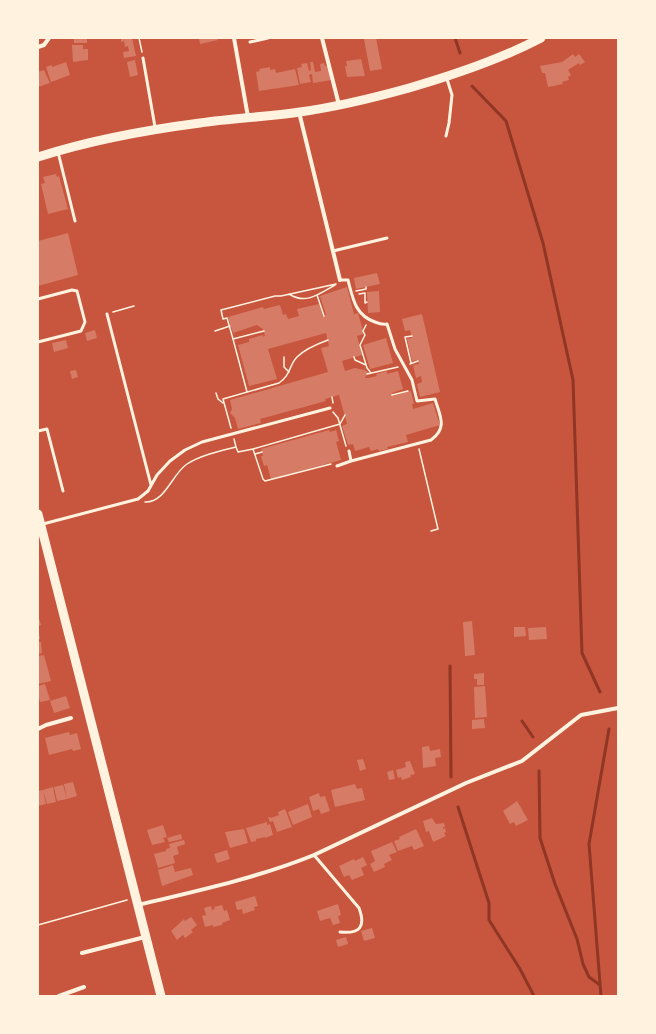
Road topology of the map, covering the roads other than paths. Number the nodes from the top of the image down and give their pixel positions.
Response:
1 (49, 38) edge
2 (234, 38) edge
3 (268, 38) edge
4 (322, 38) edge
5 (541, 38) edge
6 (250, 42) dead end
7 (38, 47) edge
8 (143, 58) road end
9 (446, 77) junction
10 (339, 105) junction
11 (299, 112) junction
12 (248, 117) junction
13 (155, 129) junction
14 (446, 136) dead end
15 (57, 151) junction
16 (38, 156) edge
17 (75, 220) dead end
18 (387, 238) dead end
19 (333, 251) junction
20 (340, 280) joint
21 (38, 299) edge
22 (107, 314) road end
23 (38, 342) edge
24 (330, 408) road end
25 (38, 431) edge
26 (349, 451) road end
27 (352, 461) junction
28 (337, 466) road end
29 (152, 485) junction
30 (63, 491) dead end
31 (38, 514) edge
32 (41, 524) junction
33 (618, 708) edge
34 (71, 718) dead end
35 (38, 729) edge
36 (314, 855) junction
37 (136, 901) junction
38 (340, 932) dead end
39 (145, 937) junction
40 (82, 953) dead end
41 (84, 987) dead end
42 (59, 996) edge
43 (161, 996) edge

1 - 7 street
2 - 12 street
3 - 6 lane
4 - 10 street
5 - 9 main road
8 - 13 lane
9 - 10 main road
9 - 14 lane
10 - 11 main road
11 - 12 main road
11 - 19 street
12 - 13 main road
13 - 15 main road
15 - 16 main road
15 - 17 lane
18 - 19 lane
19 - 20 street
20 - 27 lane
21 - 23 lane
22 - 29 lane
24 - 29 lane
25 - 30 lane
26 - 27 lane
27 - 28 lane
29 - 32 lane
31 - 32 main road
32 - 37 main road
33 - 36 street
34 - 35 street
36 - 37 street
36 - 38 lane
37 - 39 main road
39 - 40 street
39 - 43 main road
41 - 42 street

